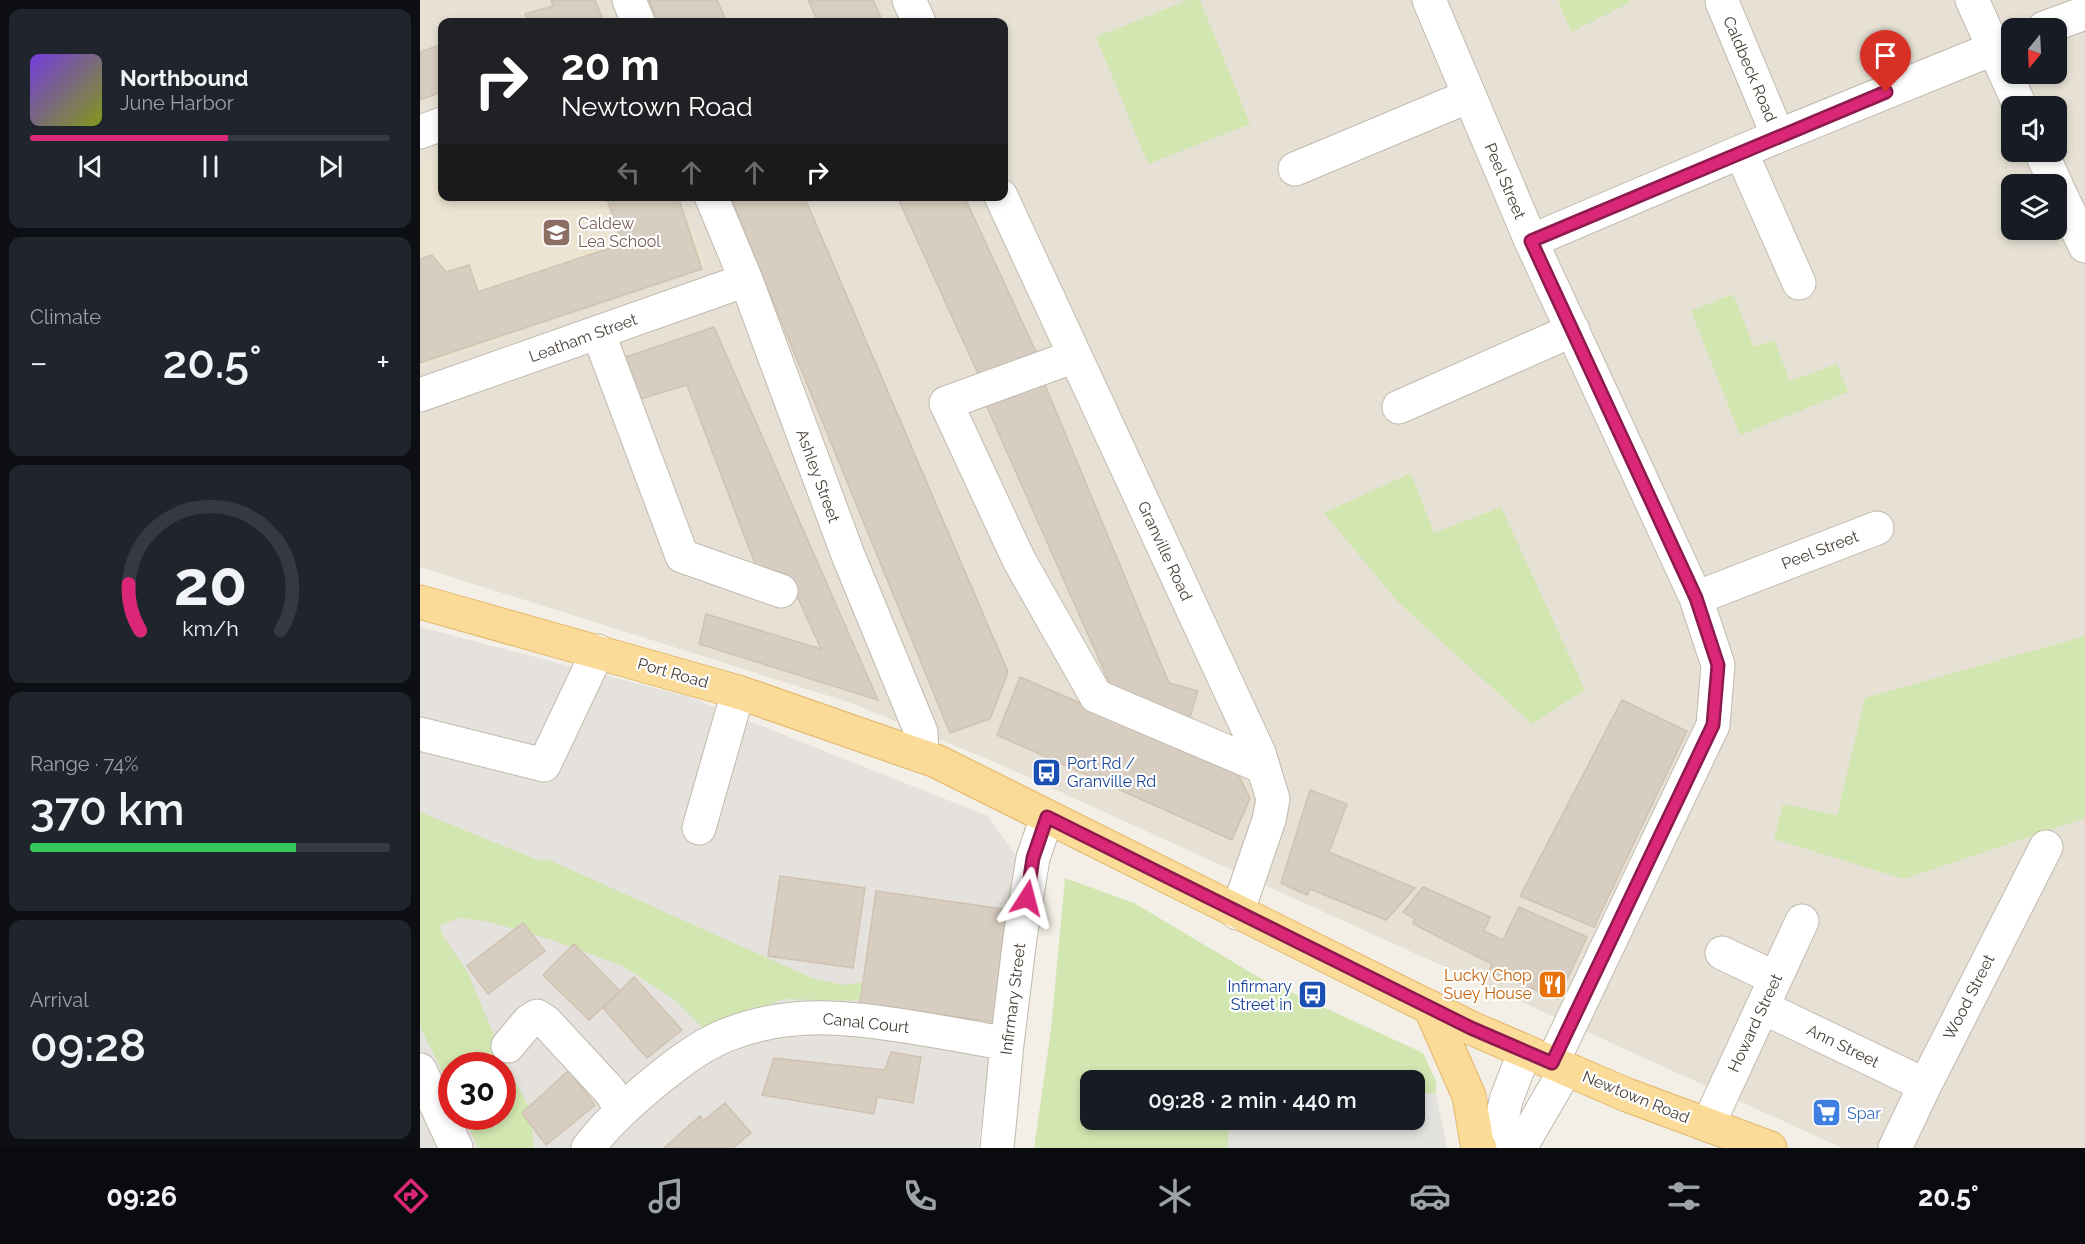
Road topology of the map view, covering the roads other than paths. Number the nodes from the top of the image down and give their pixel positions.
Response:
1 (629, 0) edge
2 (909, 0) edge
3 (1429, 0) edge
4 (1972, 0) edge
5 (1722, 2) dead end
6 (2085, 13) edge
7 (636, 18) edge
8 (917, 18) edge
9 (2067, 20) edge
10 (2001, 43) edge
11 (2001, 44) edge
12 (1469, 96) junction
13 (438, 125) edge
14 (420, 132) edge
15 (1778, 136) junction
16 (1741, 152) junction
17 (1295, 169) dead end
18 (713, 201) edge
19 (1002, 201) edge
20 (2067, 208) edge
21 (1531, 241) junction
22 (2085, 246) edge
23 (746, 280) junction
24 (1799, 283) dead end
25 (1573, 330) junction
26 (598, 332) junction
27 (1075, 356) junction
28 (420, 395) edge
29 (1400, 407) dead end
30 (1877, 528) dead end
31 (782, 591) dead end
32 (1696, 598) junction
33 (420, 602) edge
34 (598, 651) junction
35 (738, 692) junction
36 (420, 734) edge
37 (922, 756) junction
38 (1263, 767) junction
39 (1047, 817) junction
40 (699, 828) dead end
41 (2046, 847) dead end
42 (1237, 913) junction
43 (1802, 921) dead end
44 (1722, 953) dead end
45 (1768, 992) junction
46 (1430, 1007) junction
47 (1007, 1044) junction
48 (508, 1046) dead end
49 (1548, 1061) junction
50 (420, 1070) edge
51 (1925, 1085) junction
52 (622, 1109) junction
53 (1708, 1125) junction
54 (456, 1148) edge
55 (588, 1148) edge
56 (997, 1148) edge
57 (1480, 1148) edge
58 (1496, 1148) edge
59 (1520, 1148) edge
60 (1770, 1148) edge
61 (1895, 1148) edge

1 - 7 street
2 - 8 street
3 - 12 street, Peel Street
4 - 10 street
5 - 15 street, Caldbeck Road
6 - 9 street
11 - 15 street, Caldbeck Road
12 - 17 street
12 - 21 street, Peel Street
13 - 14 street
15 - 16 street, Caldbeck Road
16 - 21 street, Caldbeck Road
16 - 24 street
18 - 23 street, Ashley Street
19 - 27 street, Granville Road
20 - 22 street
21 - 25 street, Peel Street
23 - 26 street, Leatham Street
23 - 37 street, Ashley Street
25 - 29 street
25 - 32 street, Peel Street
26 - 28 street, Leatham Street
26 - 31 street
27 - 38 street, Granville Road
27 - 38 street
30 - 32 street, Peel Street
32 - 49 street, Peel Street
33 - 34 main road, Port Road
34 - 35 main road, Port Road
34 - 36 street
35 - 37 main road, Port Road
35 - 40 street
37 - 39 main road, Newtown Road
38 - 42 street, Granville Road
39 - 42 main road, Newtown Road
39 - 47 street, Infirmary Street
41 - 51 street, Wood Street
42 - 46 main road, Newtown Road
43 - 45 street, Howard Street
44 - 45 street, Ann Street
45 - 51 street, Ann Street
45 - 53 street, Howard Street
46 - 49 main road, Newtown Road
46 - 57 main road
47 - 52 street, Canal Court
47 - 56 street, Infirmary Street
48 - 52 street
49 - 53 main road, Newtown Road
49 - 58 street
49 - 59 street
50 - 54 street
51 - 61 street, Wood Street
52 - 55 street, Canal Court
53 - 60 main road, Newtown Road

